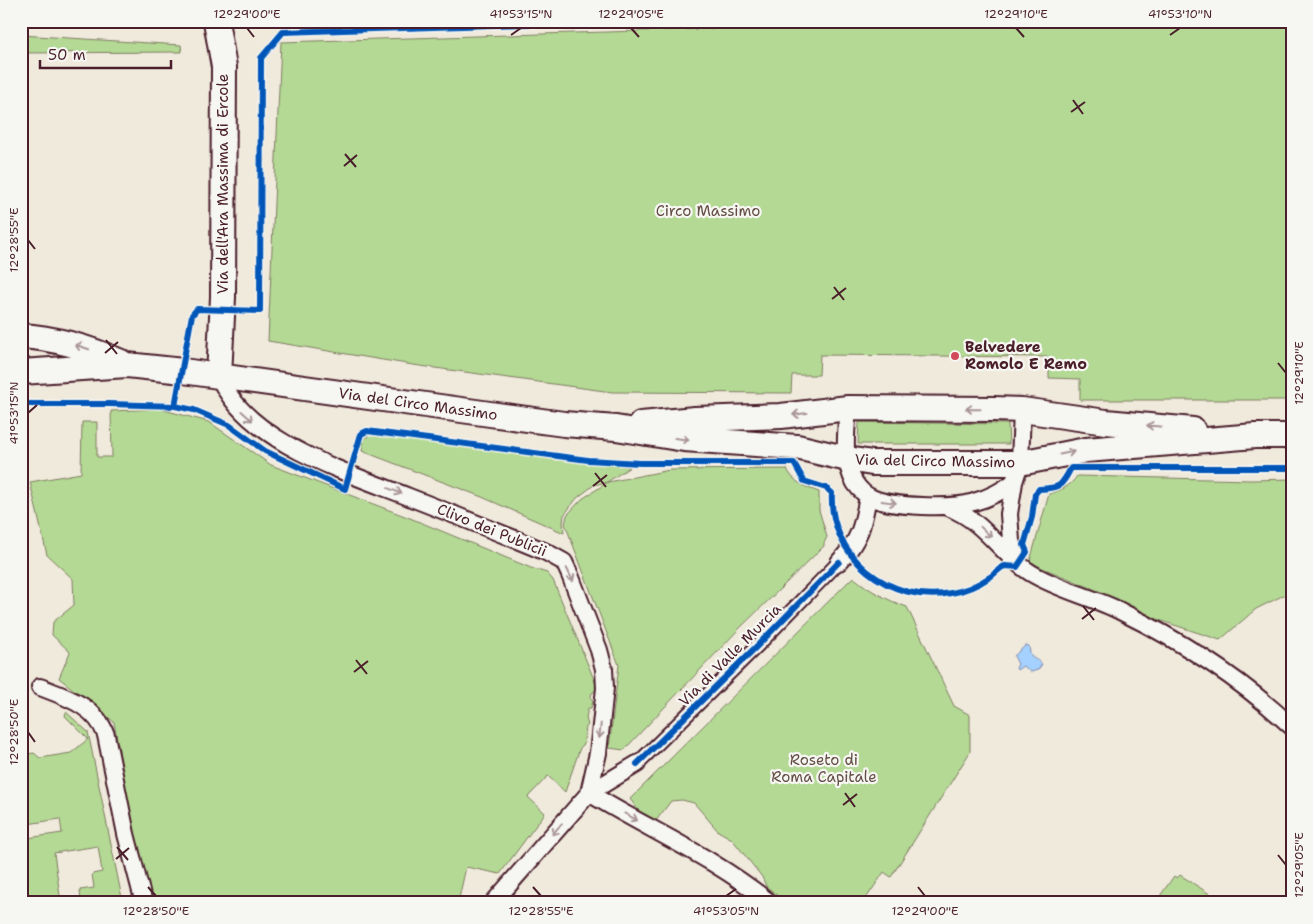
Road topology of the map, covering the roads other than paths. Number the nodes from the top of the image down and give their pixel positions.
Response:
1 (216, 21) edge
2 (21, 336) edge
3 (128, 365) junction
4 (21, 372) edge
5 (219, 376) junction
6 (848, 408) junction
7 (1022, 410) junction
8 (616, 428) junction
9 (1254, 436) junction
10 (1292, 436) edge
11 (848, 459) junction
12 (1017, 472) junction
13 (868, 496) junction
14 (948, 507) junction
15 (839, 562) joint
16 (1019, 564) junction
17 (40, 687) dead end
18 (1292, 727) edge
19 (637, 764) joint
20 (589, 793) junction
21 (144, 903) edge
22 (493, 903) edge
23 (770, 903) edge

1 - 5 main road, Via dell'Ara Massima di Ercole
3 -> 2 main road
3 - 4 main road
3 - 5 main road, Via del Circo Massimo
5 - 8 main road, Via del Circo Massimo
5 -> 20 street, Clivo dei Publicii
7 -> 6 main road, Via del Circo Massimo
6 -> 8 main road, Via del Circo Massimo
6 - 11 street
9 -> 7 main road, Via del Circo Massimo
7 - 12 street
8 -> 11 main road, Via del Circo Massimo
9 - 10 main road, Via del Circo Massimo
12 -> 9 main road, Via del Circo Massimo
11 - 12 main road, Via del Circo Massimo
11 - 13 street
12 - 14 street
12 - 16 street
13 -> 14 street
13 - 15 street
14 -> 16 street
15 - 19 street, Via di Valle Murcia
16 - 18 street
17 - 21 street
19 - 20 street, Via di Valle Murcia
20 -> 22 street
20 -> 23 street

